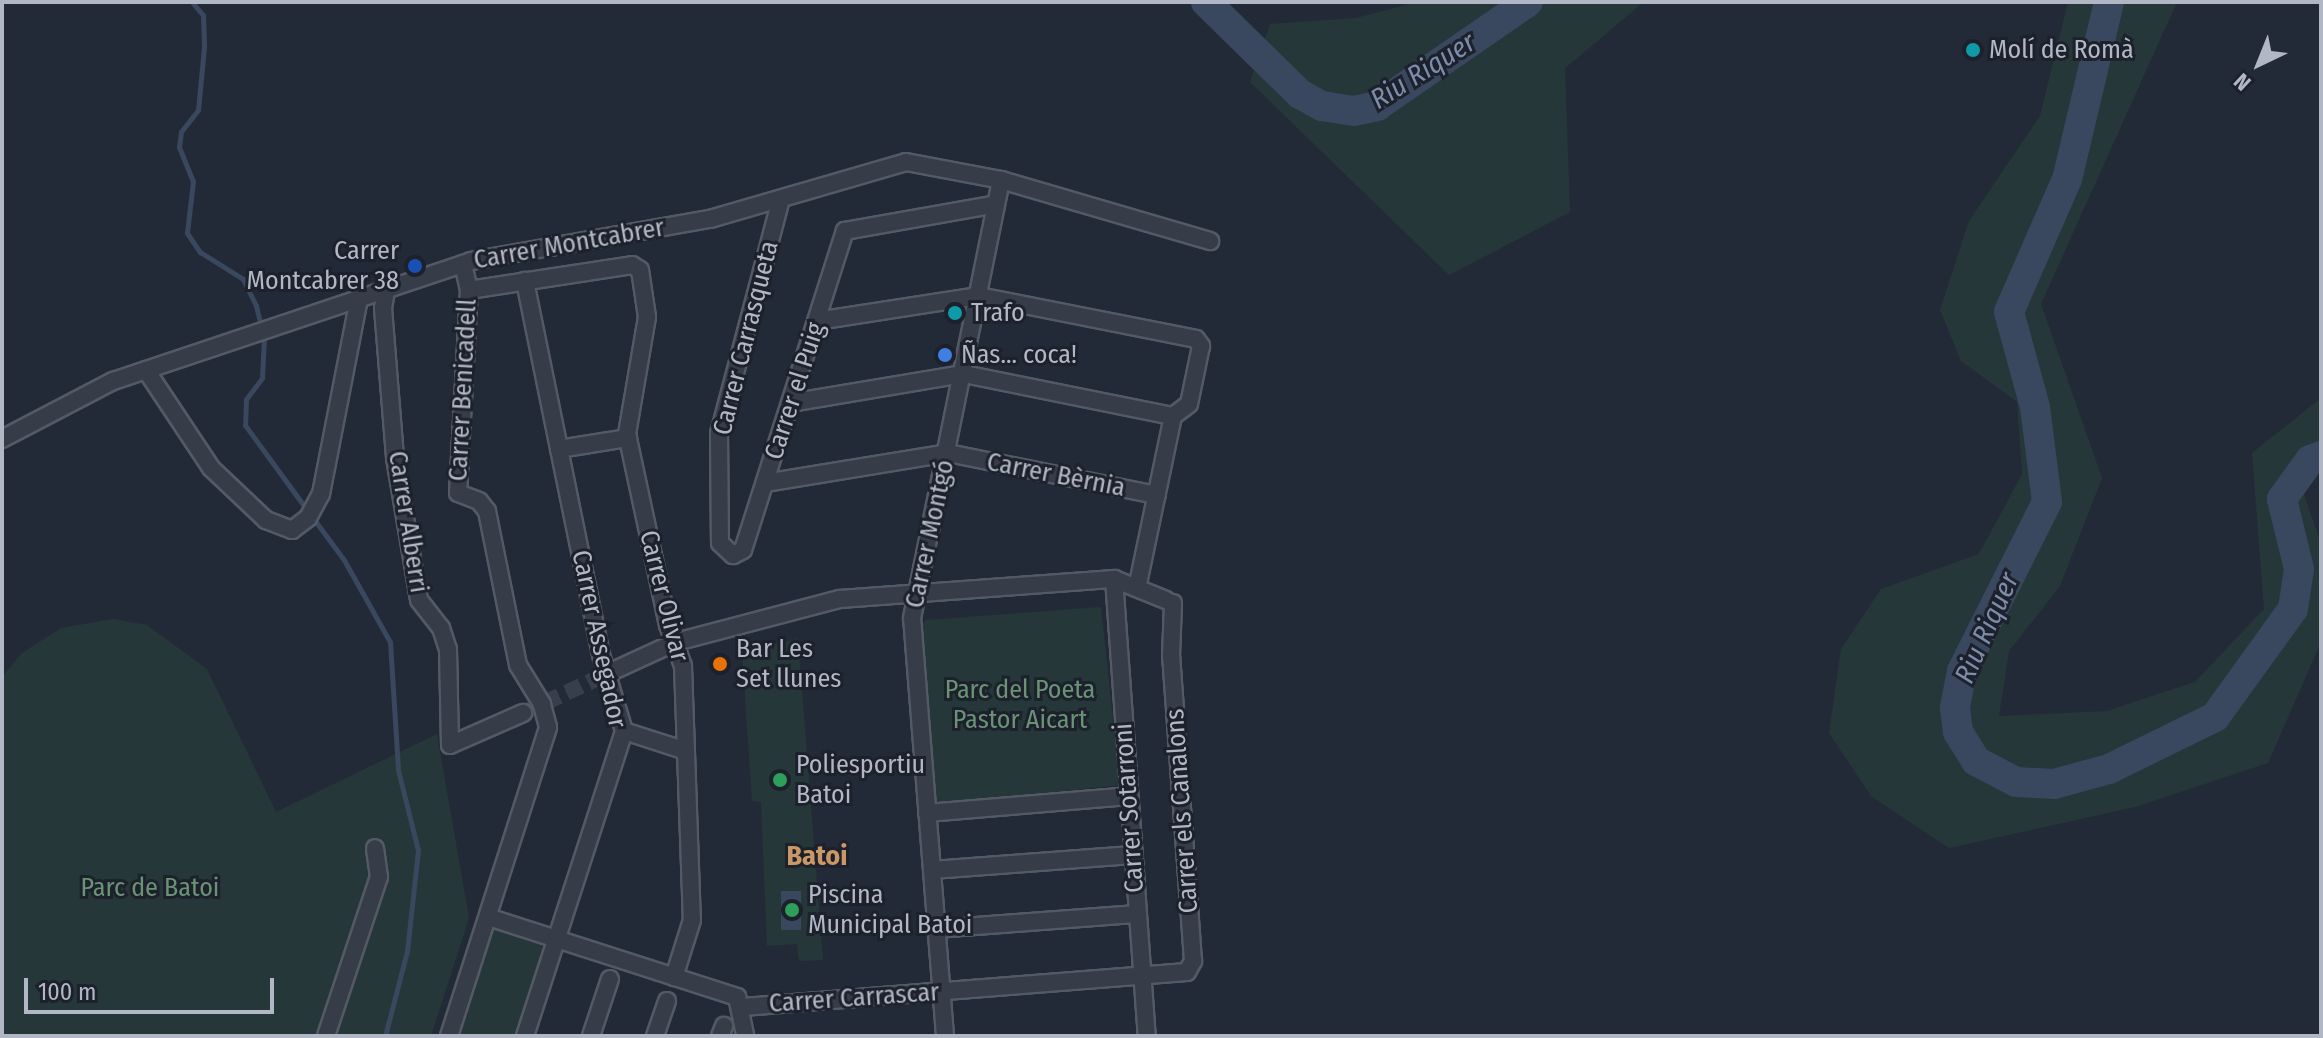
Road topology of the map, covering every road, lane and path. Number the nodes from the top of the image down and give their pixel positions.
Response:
1 (1001, 180) junction
2 (781, 199) junction
3 (996, 204) junction
4 (1210, 241) dead end
5 (463, 264) junction
6 (637, 266) joint
7 (525, 281) junction
8 (469, 290) junction
9 (386, 291) junction
10 (979, 296) junction
11 (359, 299) junction
12 (817, 321) junction
13 (154, 366) junction
14 (964, 374) junction
15 (790, 403) junction
16 (1173, 416) junction
17 (628, 438) junction
18 (2, 439) edge
19 (559, 449) junction
20 (948, 453) junction
21 (765, 483) junction
22 (1157, 495) junction
23 (743, 550) joint
24 (1114, 579) junction
25 (1137, 588) junction
26 (916, 591) junction
27 (676, 642) junction
28 (615, 670) tunnel mouth
29 (523, 713) tunnel mouth
30 (624, 731) junction
31 (686, 751) junction
32 (1128, 796) junction
33 (927, 813) junction
34 (375, 848) dead end
35 (1132, 855) junction
36 (932, 870) junction
37 (1137, 914) junction
38 (488, 917) junction
39 (936, 929) junction
40 (556, 940) junction
41 (1142, 975) junction
42 (674, 977) junction
43 (610, 979) dead end
44 (942, 992) junction
45 (667, 1001) dead end
46 (743, 1007) junction
47 (326, 1036) edge
48 (449, 1036) edge
49 (525, 1036) edge
50 (591, 1036) edge
51 (655, 1036) edge
52 (745, 1036) edge
53 (945, 1036) edge
54 (1147, 1036) edge

1 - 2 street, Carrer Montcabrer
1 - 3 street, Carrer Montgó
1 - 4 street, Carrer Montcabrer
2 - 5 street, Carrer Montcabrer
2 - 23 street, Carrer Carrasqueta
3 - 10 street, Carrer Montgó
3 - 12 street, Carrer el Puig
5 - 8 street, Carrer Benicadell
5 - 9 street, Carrer Montcabrer
6 - 7 street, Carrer Montcabrer
6 - 17 street, Carrer Olivar
7 - 8 street, Carrer Montcabrer
7 - 19 street, Carrer Assegador
8 - 38 street, Carrer Benicadell
9 - 11 street, Carrer Montcabrer
9 - 29 street, Carrer Alberri
10 - 12 street
10 - 14 street, Carrer Montgó
10 - 16 street
11 - 13 street, Carrer Montcabrer
11 - 13 street
12 - 15 street, Carrer el Puig
13 - 18 street, Carrer Montcabrer
14 - 15 street
14 - 16 street
14 - 20 street, Carrer Montgó
15 - 21 street, Carrer el Puig
16 - 22 street
17 - 19 street
17 - 27 street, Carrer Olivar
19 - 30 street, Carrer Assegador
20 - 21 street, Carrer Bèrnia
20 - 22 street, Carrer Bèrnia
20 - 26 street, Carrer Montgó
21 - 23 street, Carrer el Puig
22 - 25 street
24 - 25 street
24 - 26 street
24 - 32 street, Carrer Sotarroni
25 - 41 street, Carrer els Canalons
26 - 27 street
26 - 33 street, Carrer Montgó
27 - 28 street
27 - 31 street, Carrer Olivar
30 - 31 street
30 - 40 street, Carrer Assegador
31 - 42 street, Carrer Olivar
32 - 33 street
32 - 35 street, Carrer Sotarroni
33 - 36 street, Carrer Montgó
34 - 47 street
35 - 36 street
35 - 37 street, Carrer Sotarroni
36 - 39 street, Carrer Montgó
37 - 39 street
37 - 41 street, Carrer Sotarroni
38 - 40 street, Carrer Carrascar
38 - 48 street
39 - 44 street, Carrer Montgó
40 - 42 street, Carrer Carrascar
40 - 49 street, Carrer Assegador
41 - 44 street, Carrer Carrascar
41 - 54 street, Carrer Sotarroni
42 - 46 street, Carrer Carrascar
43 - 50 street
44 - 46 street, Carrer Carrascar
44 - 53 street, Carrer Montgó
45 - 51 street
46 - 52 street

